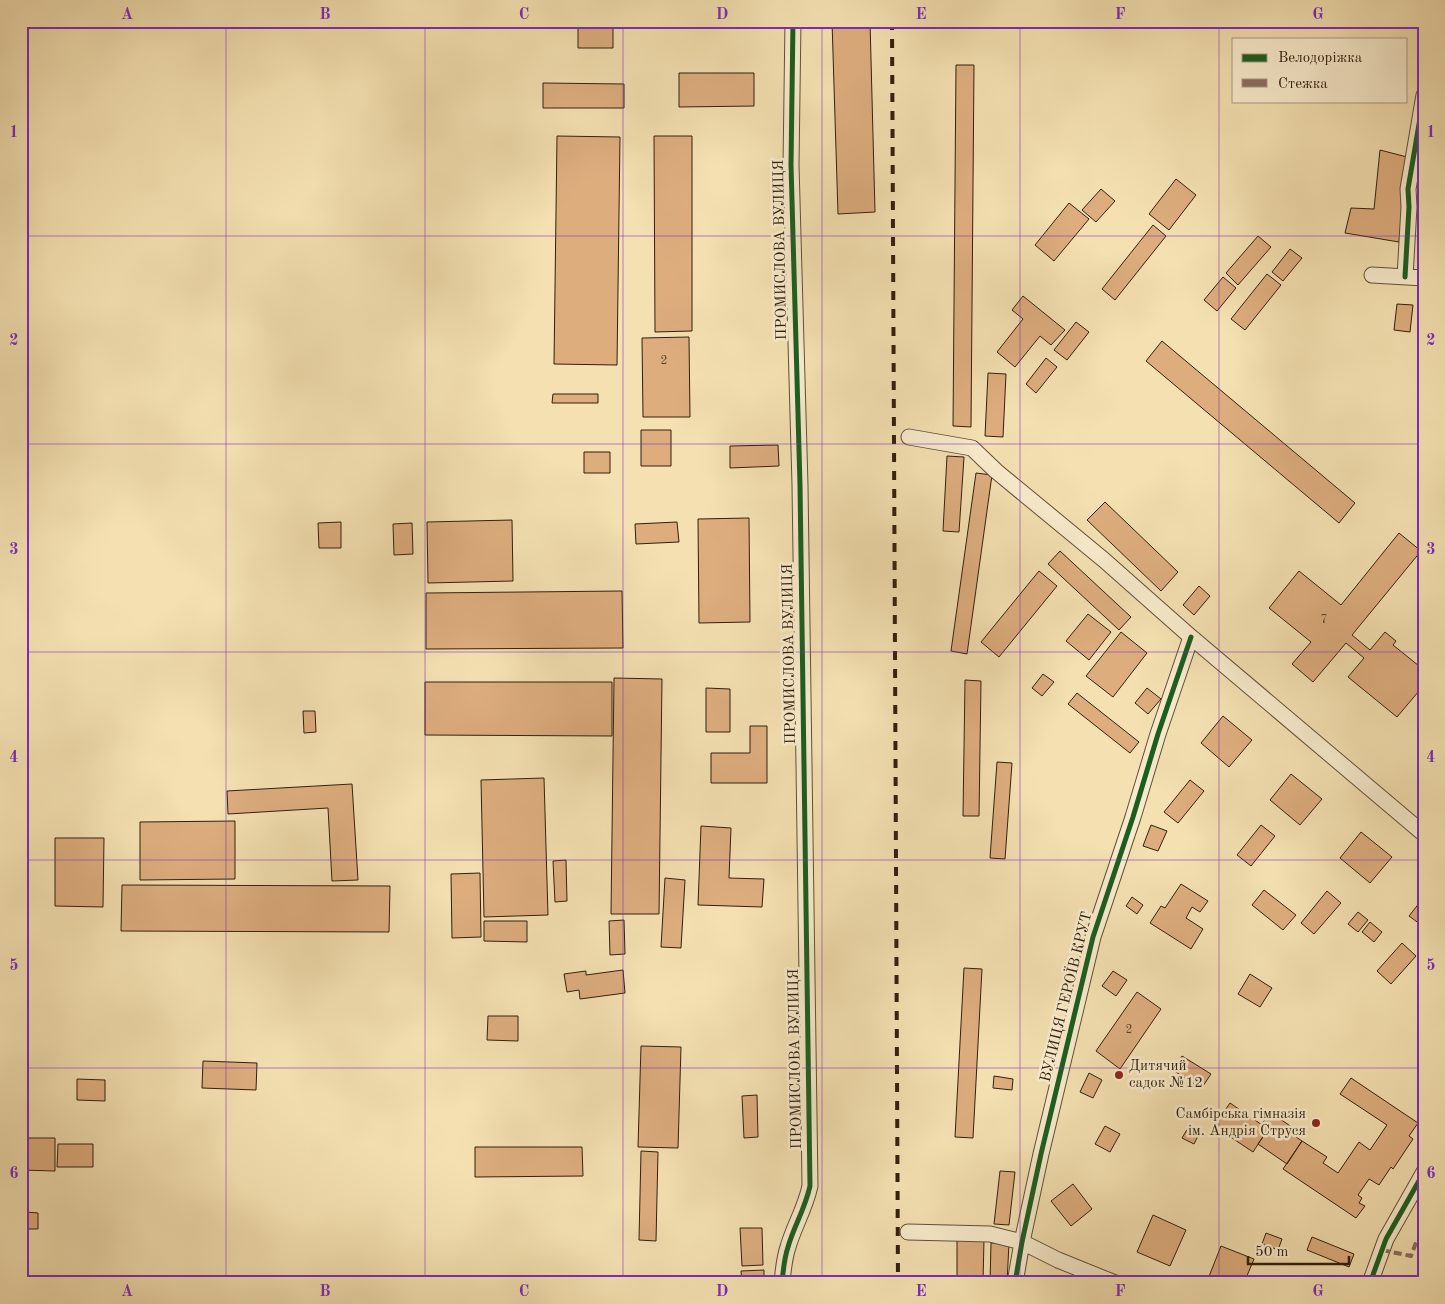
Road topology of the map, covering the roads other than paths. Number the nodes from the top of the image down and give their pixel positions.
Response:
1 (793, 21) edge
2 (1424, 95) edge
3 (1372, 275) dead end
4 (1405, 277) junction
5 (1424, 278) edge
6 (909, 437) dead end
7 (1191, 637) junction
8 (1424, 834) edge
9 (1424, 1172) edge
10 (908, 1232) dead end
11 (1022, 1242) junction
12 (782, 1283) edge
13 (1016, 1283) edge
14 (1116, 1283) edge
15 (1370, 1283) edge

1 - 12 street, ПРОМИСЛОВА ВУЛИЦЯ
2 - 4 street
3 - 4 street
4 - 5 street
6 - 7 street
7 - 8 street
7 - 11 street, ВУЛИЦЯ ГЕРОЇВ КРУТ
9 - 15 street
10 - 11 street
11 - 13 street, ВУЛИЦЯ ГЕРОЇВ КРУТ
11 - 14 street

